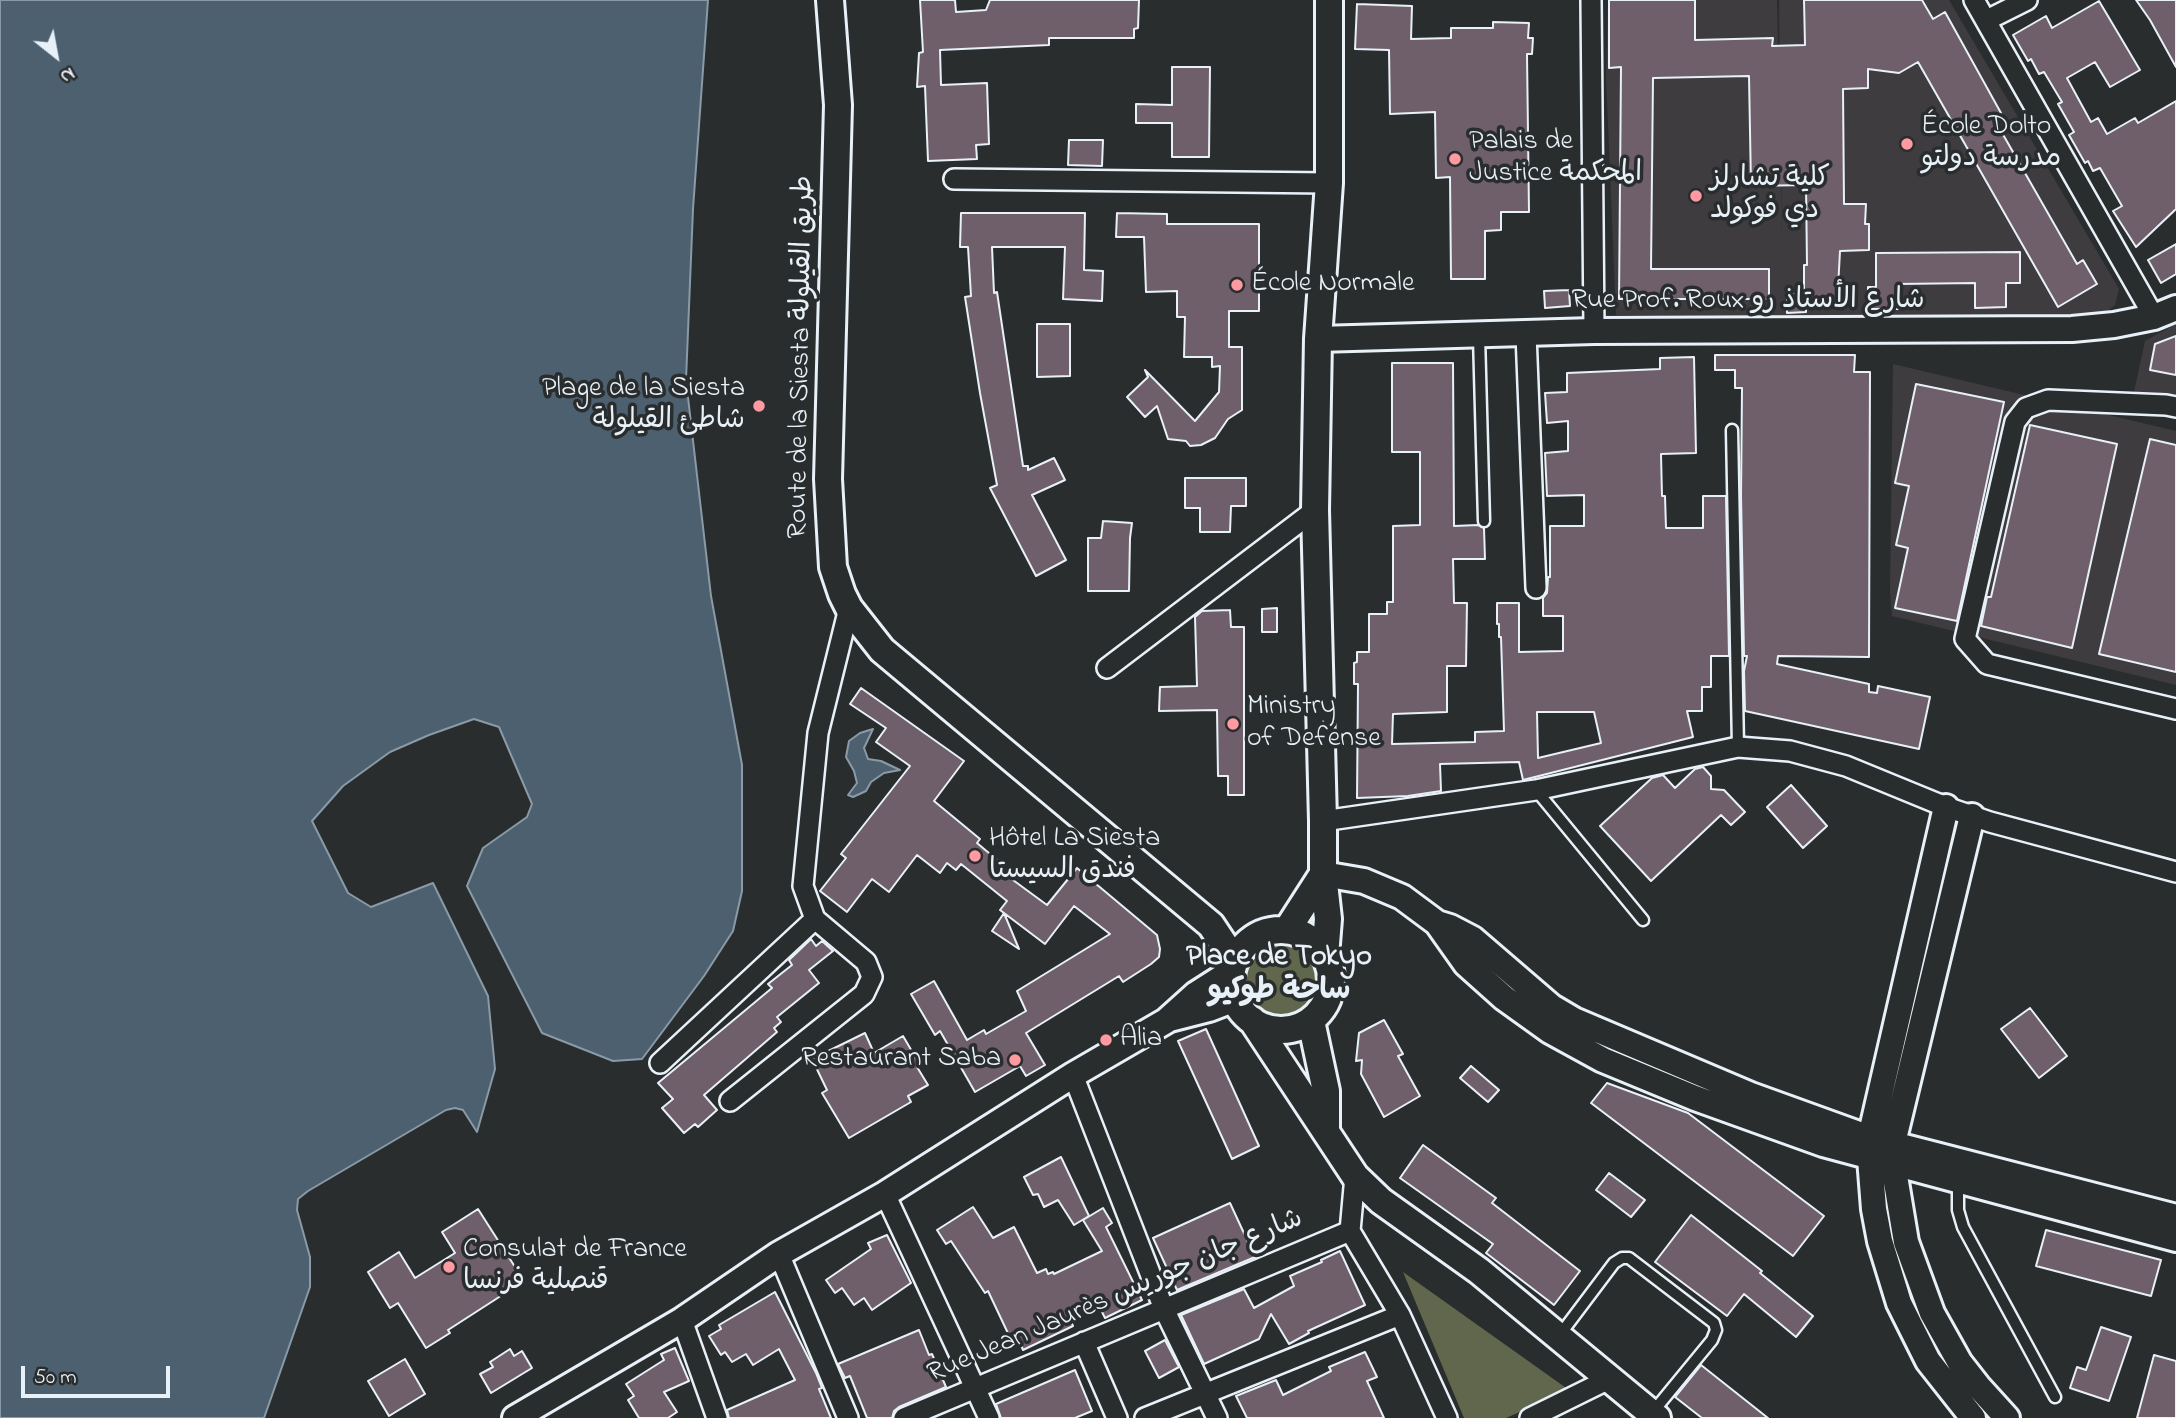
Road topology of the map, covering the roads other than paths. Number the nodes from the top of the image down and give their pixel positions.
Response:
1 (830, 0) edge
2 (1329, 0) edge
3 (1591, 0) edge
4 (1974, 0) edge
5 (2027, 0) edge
6 (1987, 20) junction
7 (954, 179) dead end
8 (1329, 183) junction
9 (2165, 312) edge
10 (1594, 331) junction
11 (1526, 334) junction
12 (1479, 335) junction
13 (1318, 339) junction
14 (2176, 407) edge
15 (1732, 430) dead end
16 (1315, 510) junction
17 (1484, 521) dead end
18 (1536, 589) dead end
19 (849, 608) junction
20 (1107, 668) dead end
21 (2176, 709) edge
22 (1738, 747) junction
23 (1536, 790) junction
24 (1947, 807) junction
25 (1972, 816) junction
26 (1323, 821) junction
27 (2176, 872) edge
28 (1323, 874) junction
29 (815, 919) junction
30 (1643, 920) dead end
31 (1287, 930) junction
32 (1325, 956) junction
33 (1239, 958) junction
34 (1235, 999) junction
35 (1252, 1020) junction
36 (1166, 1021) junction
37 (1311, 1021) junction
38 (660, 1063) dead end
39 (1073, 1075) junction
40 (730, 1101) dead end
41 (1326, 1132) junction
42 (1881, 1151) junction
43 (1354, 1175) junction
44 (1958, 1181) junction
45 (885, 1194) junction
46 (2176, 1217) edge
47 (1350, 1231) junction
48 (2176, 1239) edge
49 (779, 1254) junction
50 (1164, 1309) junction
51 (1400, 1315) junction
52 (682, 1320) junction
53 (1558, 1337) junction
54 (1084, 1342) junction
55 (1609, 1379) junction
56 (975, 1387) junction
57 (1204, 1394) junction
58 (2055, 1397) dead end
59 (1654, 1416) edge
60 (515, 1418) edge
61 (716, 1418) edge
62 (848, 1418) edge
63 (904, 1418) edge
64 (989, 1418) edge
65 (1117, 1418) edge
66 (1145, 1418) edge
67 (1217, 1418) edge
68 (1447, 1418) edge
69 (1530, 1418) edge
70 (1973, 1418) edge
71 (2007, 1418) edge

1 - 19 main road, Route de la Siesta طريق القيلولة
2 - 8 main road
3 - 10 street
4 - 6 street
5 - 6 street
6 - 9 street
7 - 8 street
8 - 13 main road
9 - 10 street, Rue Prof. Roux شارع الأستاذ رو
10 - 11 street, Rue Prof. Roux شارع الأستاذ رو
11 - 12 street, Rue Prof. Roux شارع الأستاذ رو
11 - 18 street
12 - 13 street, Rue Prof. Roux شارع الأستاذ رو
12 - 17 lane
13 - 16 main road
14 - 21 street
15 - 22 lane
16 - 20 street
16 - 26 main road
19 - 29 street
19 - 33 main road, Route de la Siesta طريق القيلولة
22 - 23 street
22 - 24 street
23 - 26 street
23 - 30 lane
24 - 25 street
24 - 42 street
25 - 27 street
25 - 42 street
26 - 28 main road
28 - 31 main road
28 - 32 main road
28 - 42 street
29 - 38 street
29 - 40 street
31 - 32 main road
31 - 33 main road
32 - 37 main road
33 - 34 main road
33 - 36 street
34 - 35 main road
34 - 36 street
35 - 37 main road
35 - 41 main road
36 - 39 street
37 - 41 main road
39 - 45 street
39 - 50 street
41 - 43 main road
42 - 44 street
42 - 46 street
42 - 70 street
42 - 71 street
43 - 47 street
43 - 53 main road
44 - 48 street
44 - 58 lane
45 - 49 street
45 - 56 street
47 - 50 street, Rue Jean Jaurès شارع جان جوريس
47 - 51 street
49 - 52 street
49 - 62 street
50 - 54 street, Rue Jean Jaurès شارع جان جوريس
50 - 57 street
51 - 57 street
51 - 68 street
52 - 60 street
52 - 61 street
53 - 55 main road
53 - 59 lane
54 - 56 street, Rue Jean Jaurès شارع جان جوريس
54 - 65 street
55 - 59 main road
55 - 69 street
56 - 63 street, Rue Jean Jaurès شارع جان جوريس
56 - 64 street
57 - 66 street
57 - 67 street

